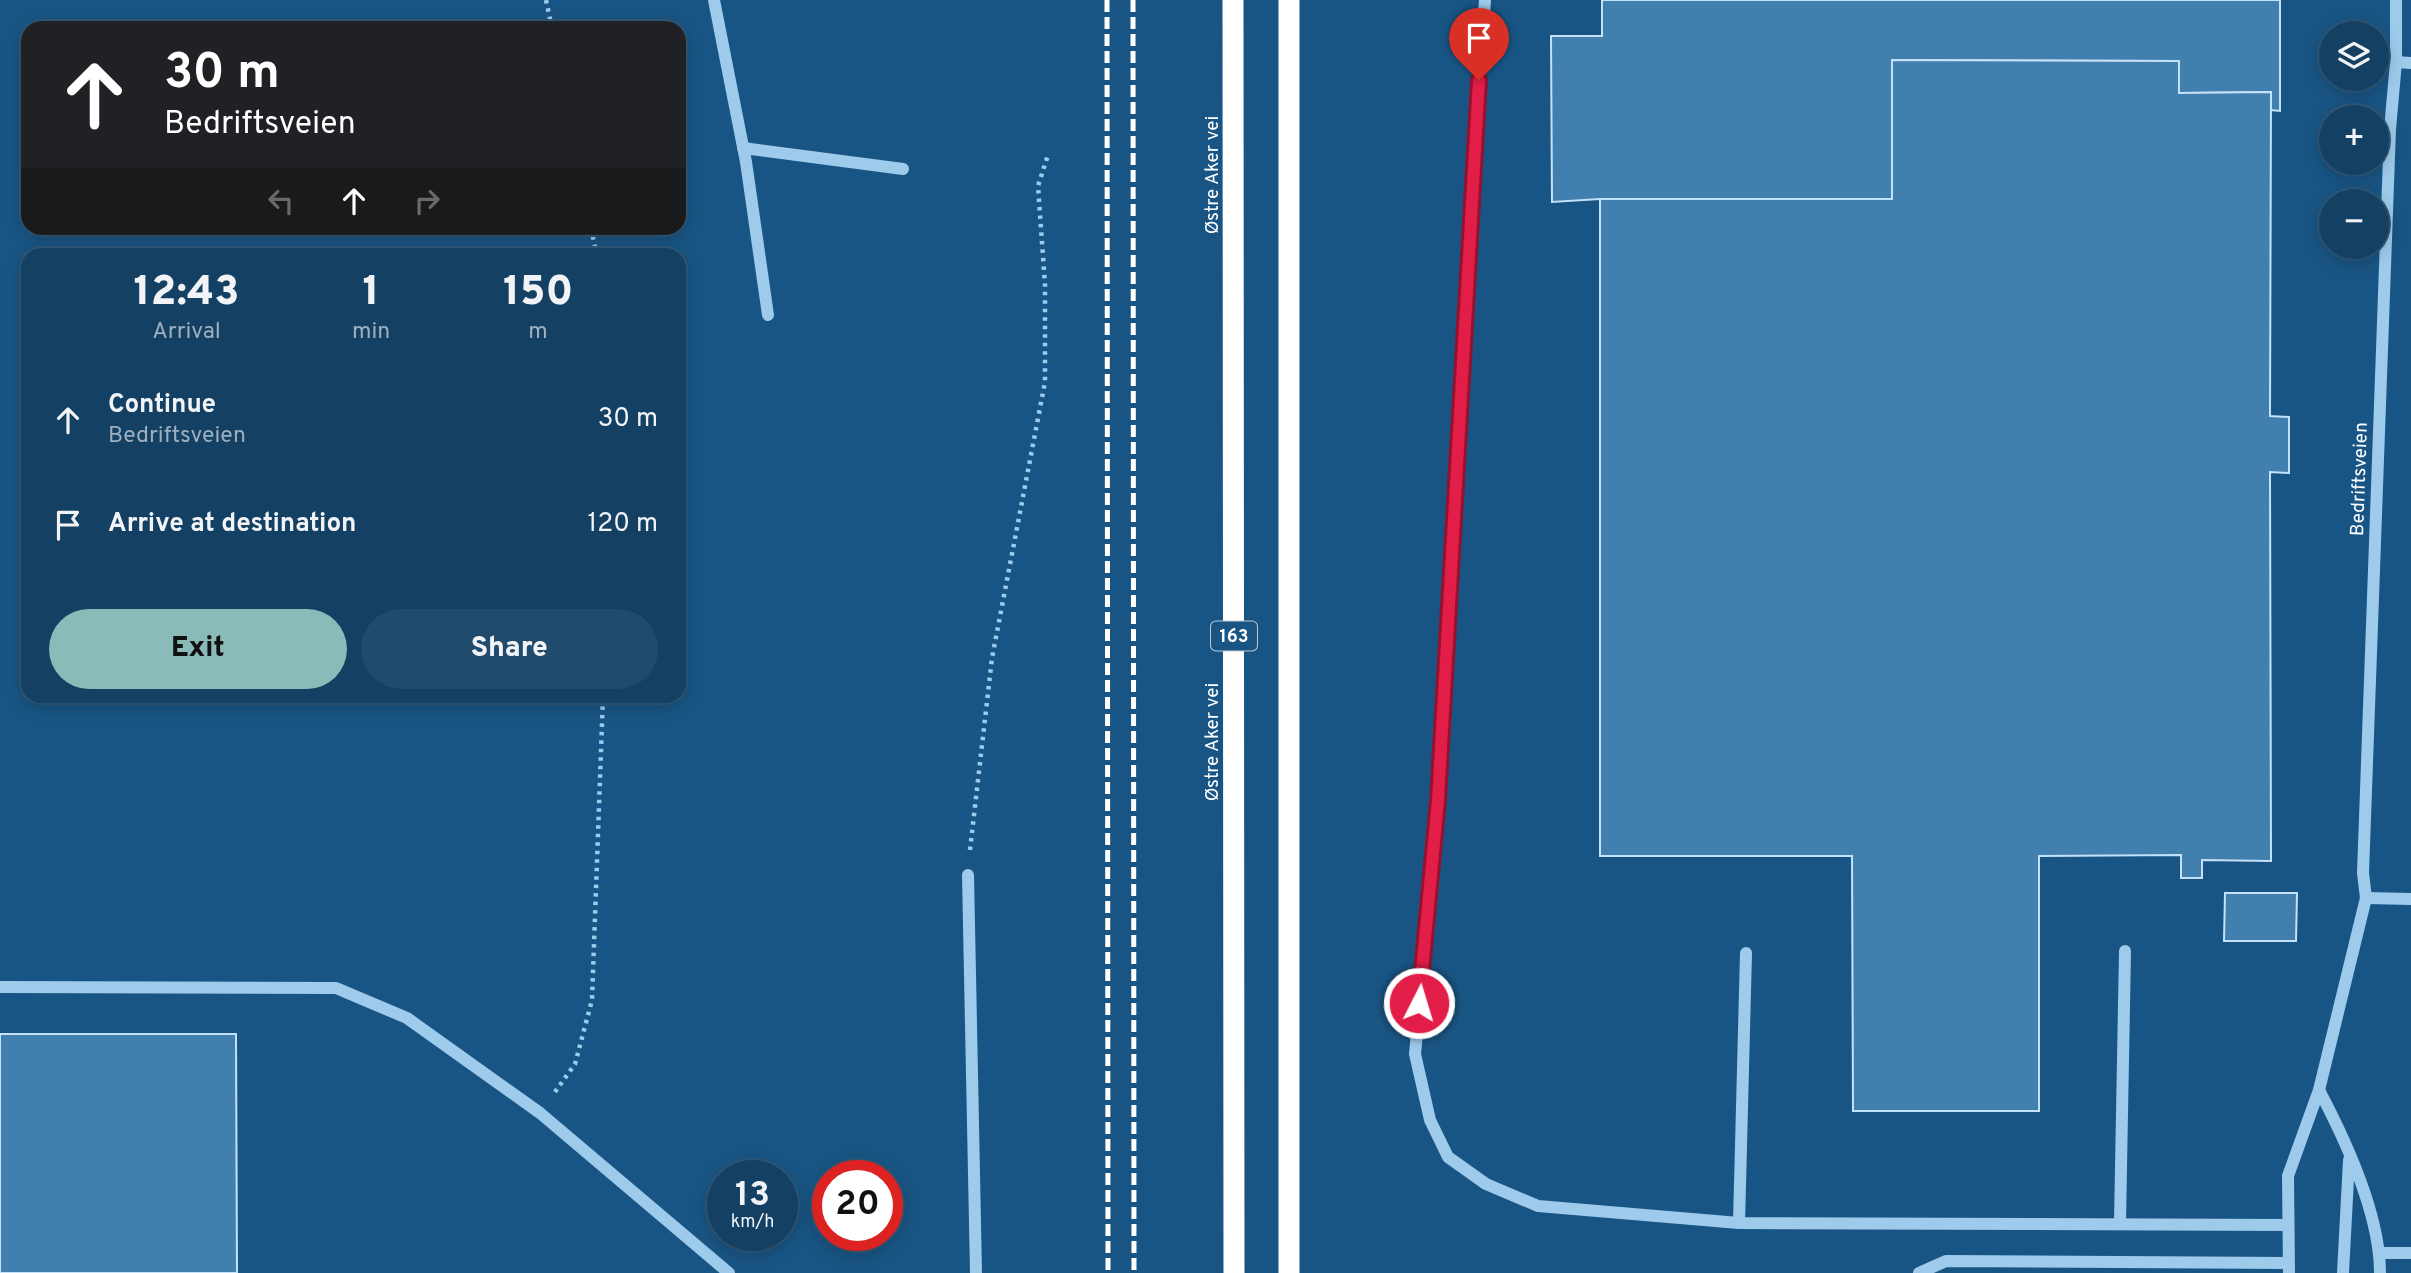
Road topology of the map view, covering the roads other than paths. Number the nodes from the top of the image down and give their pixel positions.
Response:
1 (713, 0) edge
2 (1233, 0) edge
3 (1289, 0) edge
4 (1485, 0) edge
5 (2396, 0) edge
6 (2396, 62) junction
7 (2411, 63) edge
8 (743, 148) junction
9 (903, 169) dead end
10 (768, 315) dead end
11 (968, 875) road end
12 (2366, 898) junction
13 (2411, 899) edge
14 (2125, 951) dead end
15 (1746, 953) dead end
16 (0, 987) edge
17 (2319, 1090) junction
18 (2349, 1149) junction
19 (1739, 1223) junction
20 (2120, 1223) junction
21 (2287, 1225) junction
22 (2380, 1252) junction
23 (2411, 1253) edge
24 (2288, 1268) edge
25 (729, 1273) edge
26 (976, 1273) edge
27 (1234, 1273) edge
28 (1289, 1273) edge
29 (1919, 1273) edge
30 (2343, 1273) edge
31 (2380, 1273) edge

1 - 8 lane
2 - 27 highway, Østre Aker vei / 163
3 - 28 highway
4 - 19 lane
5 - 6 lane, Bedriftsveien
6 - 7 lane
6 - 12 lane, Bedriftsveien
8 - 9 lane
8 - 10 lane
11 - 26 lane
12 - 13 lane
12 - 17 lane, Bedriftsveien
14 - 20 lane
15 - 19 lane
16 - 25 lane
17 - 18 lane
17 - 21 lane, Bedriftsveien
18 - 22 lane
18 - 30 lane
19 - 20 lane
20 - 21 lane
21 - 24 lane, Bedriftsveien
22 - 23 lane
22 - 31 lane
24 - 29 lane

